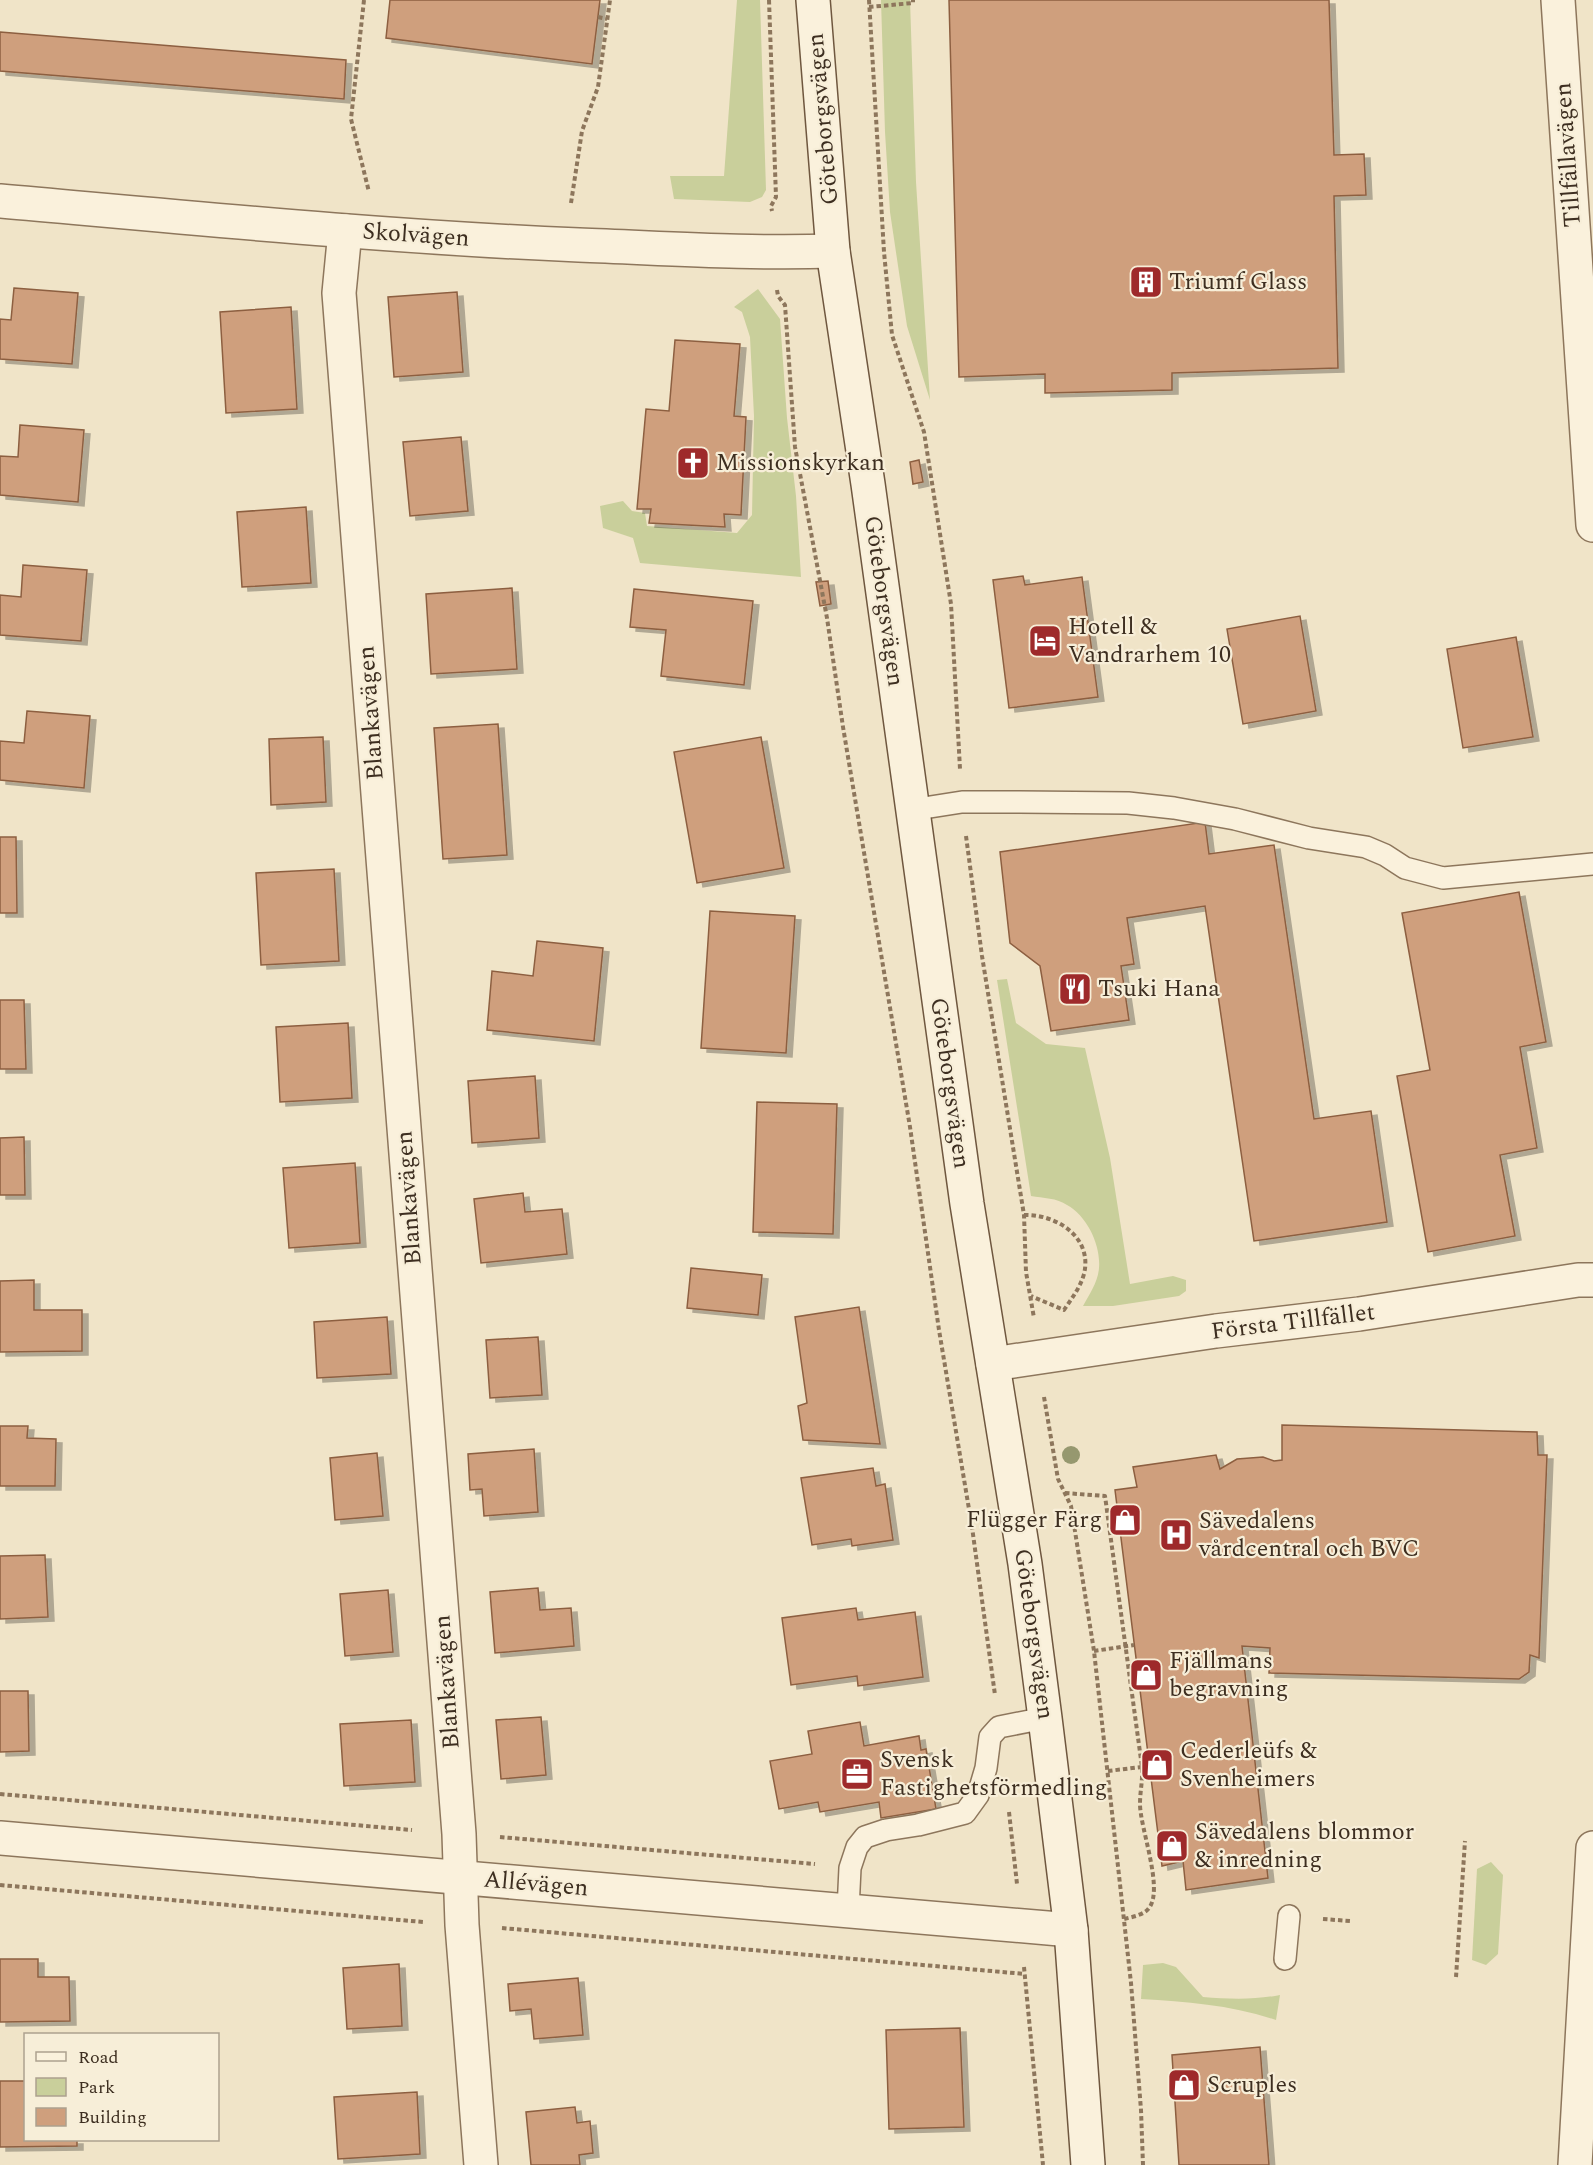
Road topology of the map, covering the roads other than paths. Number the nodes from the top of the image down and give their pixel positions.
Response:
1 (813, 0) edge
2 (1558, 0) edge
3 (0, 201) edge
4 (345, 231) junction
5 (832, 251) junction
6 (1593, 525) edge
7 (911, 810) junction
8 (1593, 864) edge
9 (1593, 1280) edge
10 (993, 1364) junction
11 (1045, 1718) junction
12 (0, 1838) edge
13 (1593, 1848) edge
14 (459, 1877) junction
15 (848, 1910) junction
16 (1289, 1916) dead end
17 (1071, 1930) junction
18 (1285, 1959) dead end
19 (481, 2165) edge
20 (1088, 2165) edge
21 (1575, 2165) edge

1 - 5 street, Göteborgsvägen
2 - 6 street, Tillfällavägen
3 - 4 street, Skolvägen
4 - 5 street, Skolvägen
4 - 14 street, Blankavägen
5 - 7 street, Göteborgsvägen
7 - 8 lane
7 - 10 street, Göteborgsvägen
9 - 10 street, Första Tillfället
10 - 11 street, Göteborgsvägen
11 - 15 lane
11 - 17 street, Göteborgsvägen
12 - 14 street, Allévägen
13 - 21 street
14 - 15 street, Allévägen
14 - 19 street, Blankavägen
15 - 17 street, Allévägen
16 - 18 lane
17 - 20 street, Göteborgsvägen

